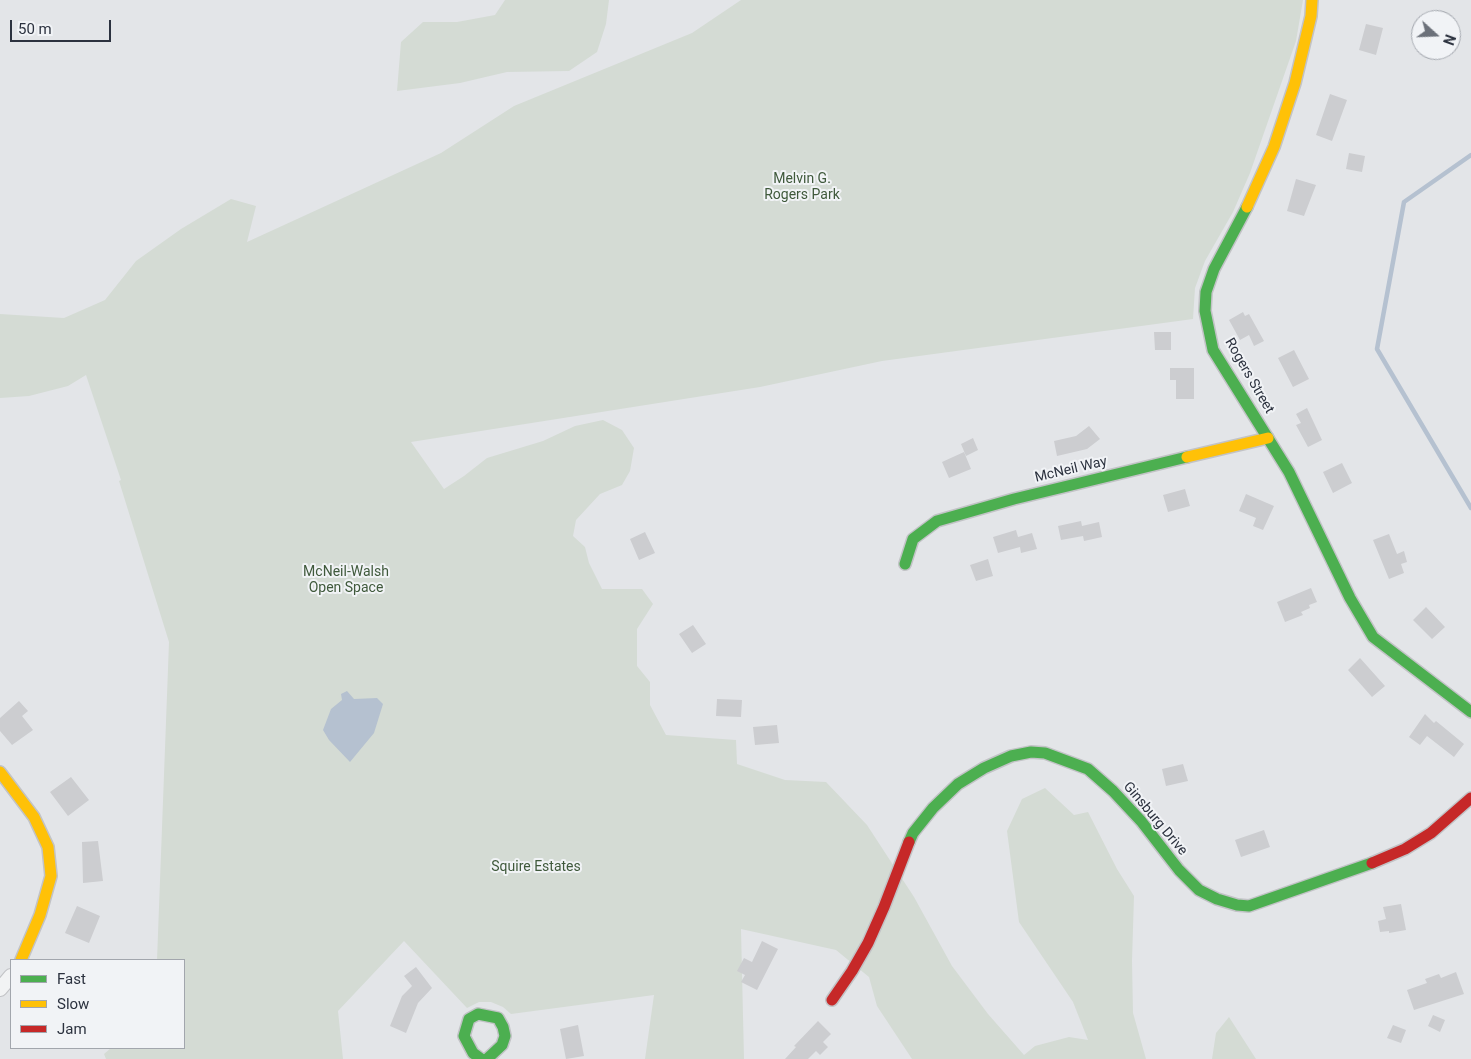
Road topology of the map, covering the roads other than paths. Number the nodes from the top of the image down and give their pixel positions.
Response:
1 (1312, 0) edge
2 (1268, 438) junction
3 (905, 564) dead end
4 (1471, 712) edge
5 (0, 772) edge
6 (1471, 798) edge
7 (21, 959) edge
8 (10, 977) edge
9 (0, 989) edge
10 (832, 1000) dead end
11 (481, 1059) edge
12 (487, 1059) edge

1 - 2 street, Rogers Street
2 - 3 street, McNeil Way
2 - 4 street, Rogers Street
5 - 7 street
6 - 10 street, Ginsburg Drive
8 - 9 street
11 - 12 street

